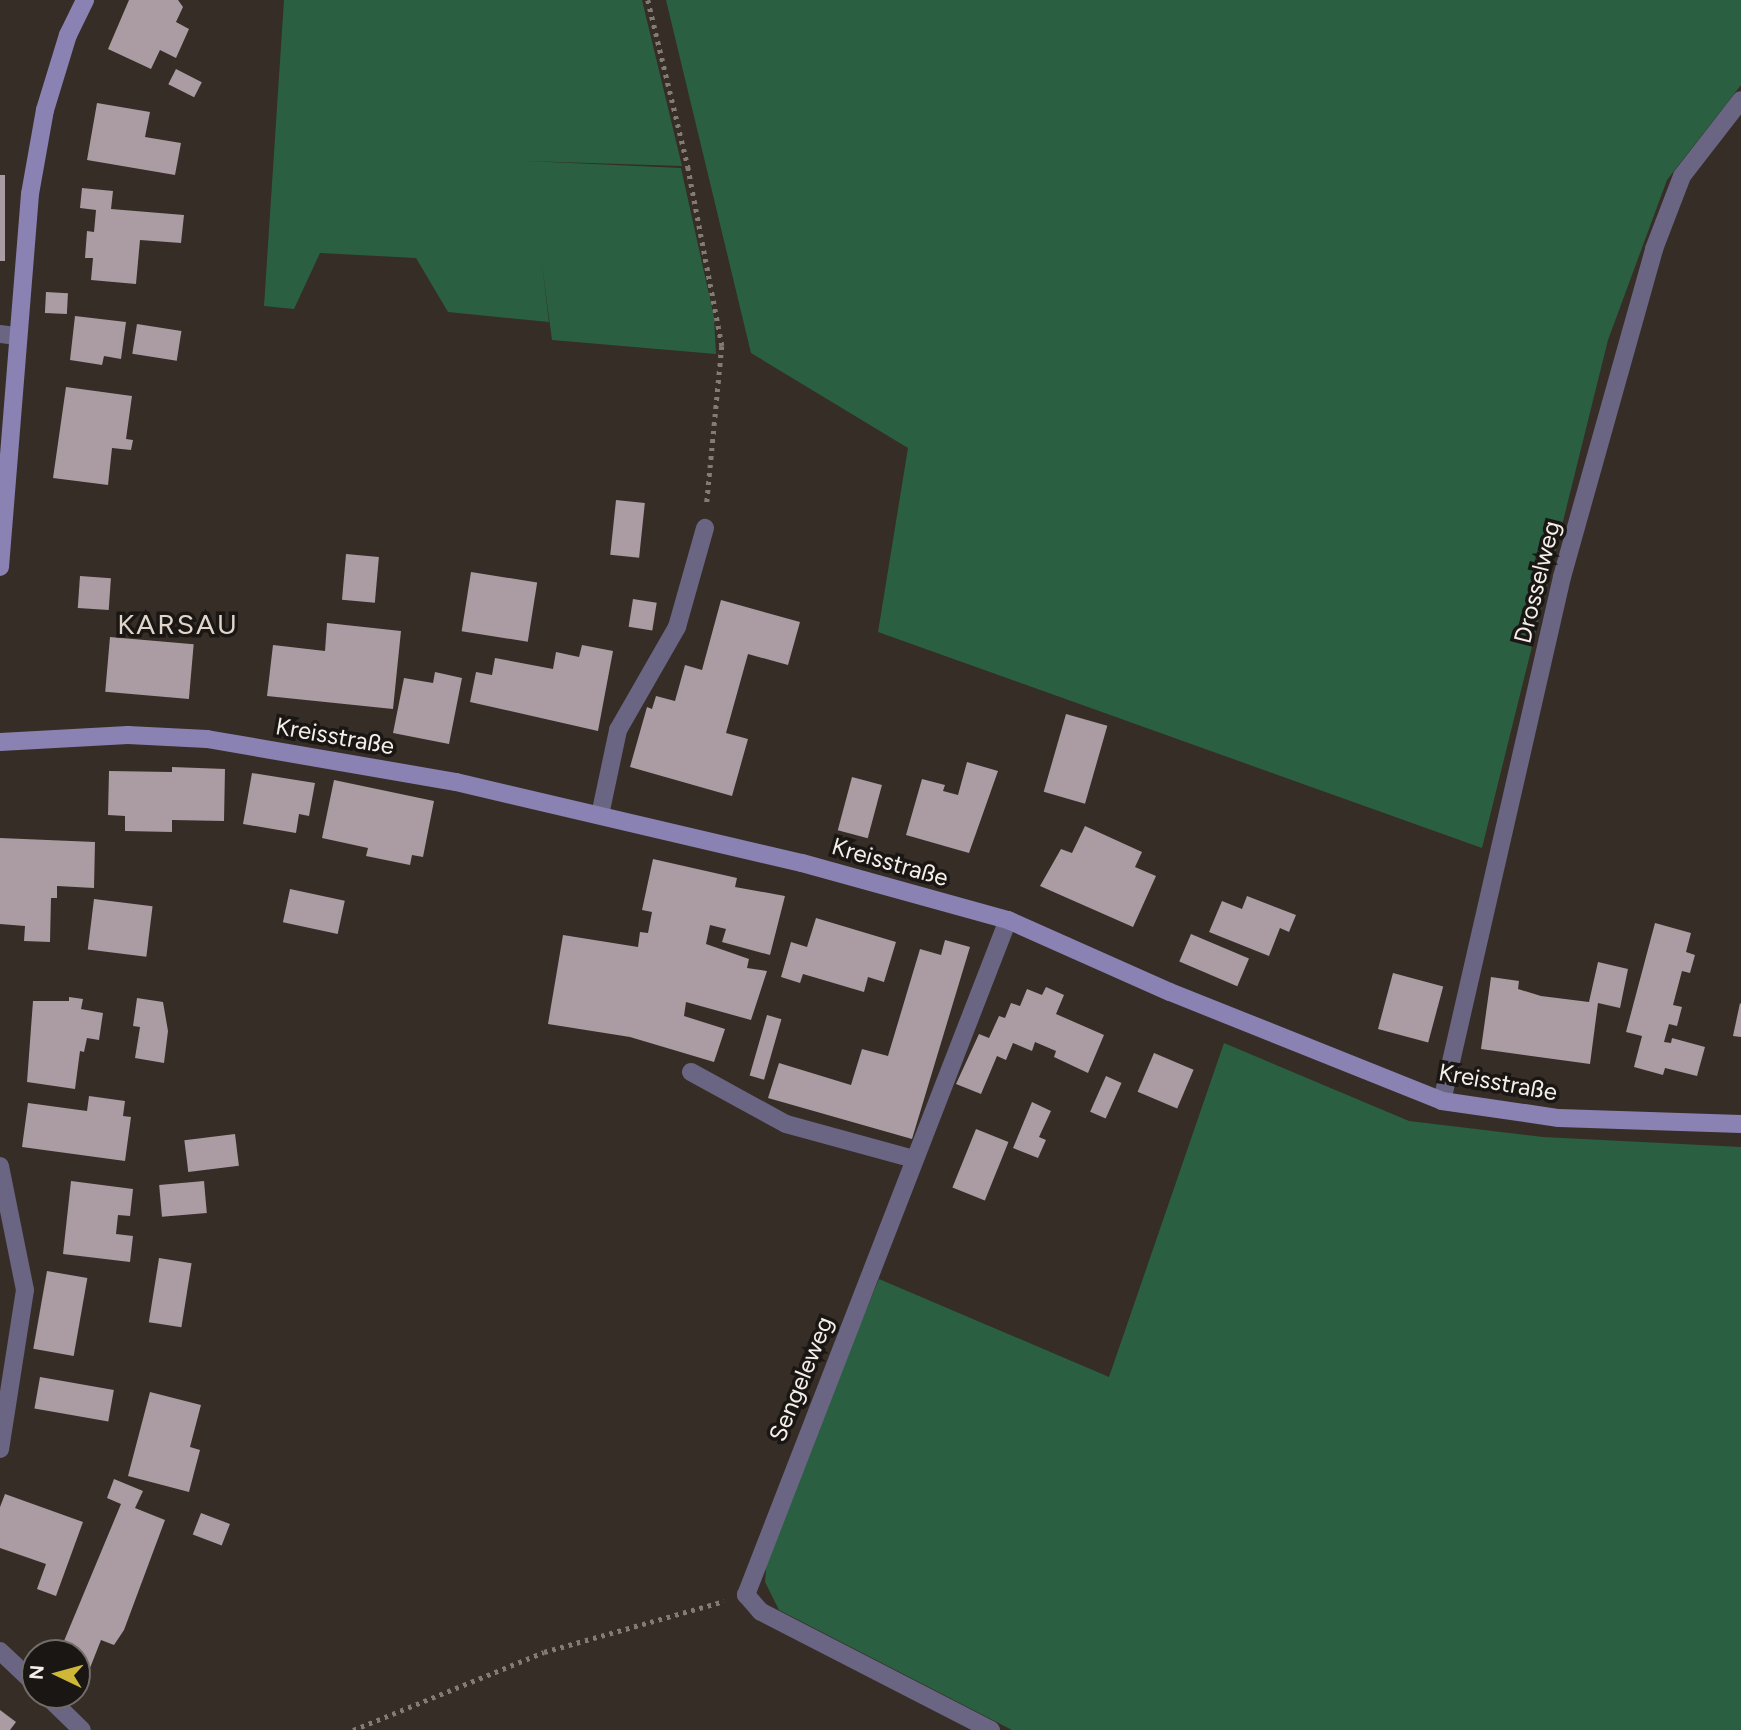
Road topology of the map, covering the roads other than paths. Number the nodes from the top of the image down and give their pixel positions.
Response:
1 (85, 0) edge
2 (1741, 100) edge
3 (8, 335) edge
4 (705, 528) road end
5 (0, 567) edge
6 (0, 743) edge
7 (600, 816) junction
8 (1008, 920) junction
9 (691, 1072) dead end
10 (1442, 1101) junction
11 (1741, 1124) edge
12 (914, 1159) junction
13 (0, 1166) edge
14 (0, 1449) edge
15 (0, 1651) edge
16 (21, 1671) edge
17 (60, 1709) edge
18 (82, 1730) edge
19 (991, 1730) edge

1 - 3 street
2 - 10 street, Drosselweg
3 - 5 street
4 - 7 street
6 - 7 street, Kreisstraße
7 - 8 street, Kreisstraße
8 - 10 street, Kreisstraße
8 - 12 street, Sengeleweg
9 - 12 street
10 - 11 street, Kreisstraße
12 - 19 street, Sengeleweg
13 - 14 street
15 - 16 street
17 - 18 street

